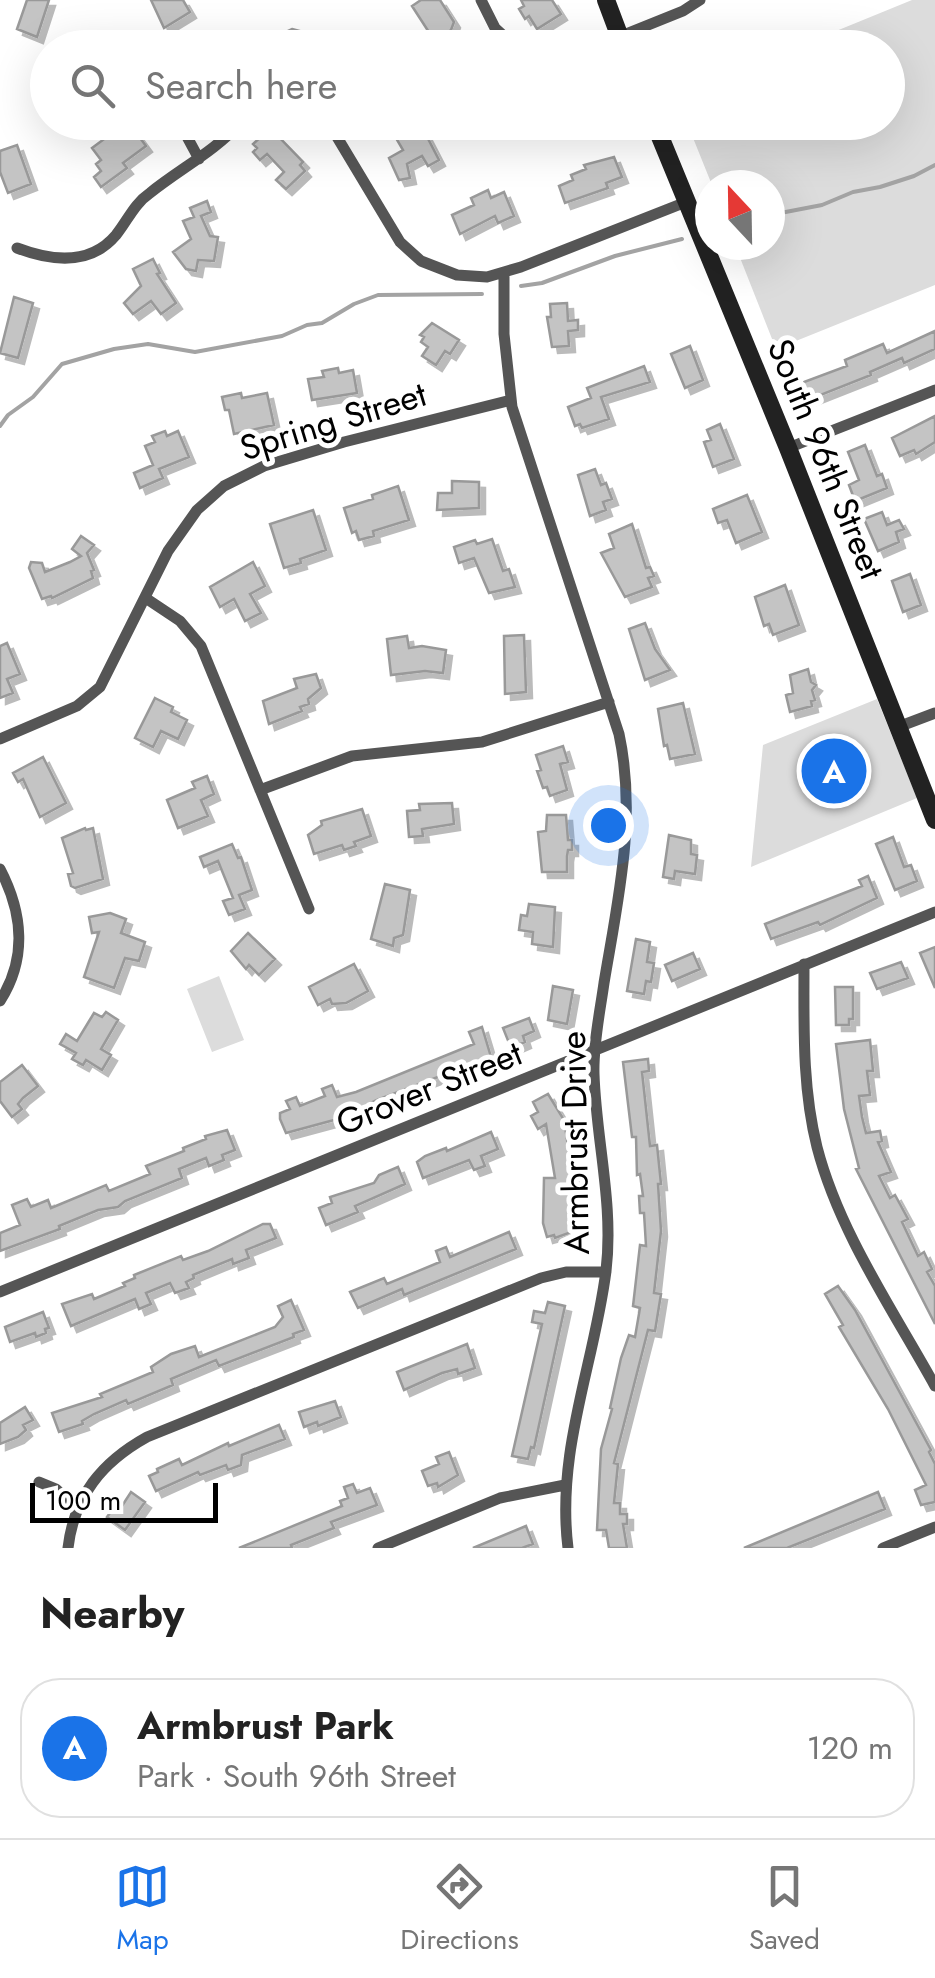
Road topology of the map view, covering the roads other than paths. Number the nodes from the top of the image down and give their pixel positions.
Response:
1 (481, 0) edge
2 (606, 0) edge
3 (700, 0) edge
4 (496, 30) edge
5 (617, 30) edge
6 (645, 30) edge
7 (189, 140) edge
8 (225, 140) edge
9 (337, 140) edge
10 (661, 140) edge
11 (199, 159) junction
12 (686, 202) junction
13 (17, 248) dead end
14 (504, 272) junction
15 (935, 390) edge
16 (511, 400) junction
17 (788, 448) junction
18 (147, 599) junction
19 (609, 702) junction
20 (935, 713) edge
21 (898, 727) junction
22 (0, 739) edge
23 (260, 790) junction
24 (935, 820) edge
25 (0, 869) edge
26 (309, 909) dead end
27 (935, 912) edge
28 (804, 964) junction
29 (0, 1002) edge
30 (596, 1049) junction
31 (606, 1272) junction
32 (0, 1292) edge
33 (935, 1386) edge
34 (38, 1482) dead end
35 (564, 1485) junction
36 (77, 1508) junction
37 (935, 1527) edge
38 (68, 1548) edge
39 (378, 1548) edge
40 (568, 1548) edge
41 (883, 1548) edge

1 - 4 street
2 - 5 street
3 - 6 street
7 - 11 street
8 - 11 street
9 - 14 street
10 - 12 street, South 96th Street
11 - 13 street
12 - 14 street
12 - 17 street, South 96th Street
14 - 16 street, Armbrust Drive
15 - 17 street
16 - 18 street, Spring Street
16 - 19 street, Armbrust Drive
17 - 21 street, South 96th Street
18 - 22 street, Spring Street
18 - 23 street
19 - 23 street
19 - 30 street, Armbrust Drive
20 - 21 street
21 - 24 street, South 96th Street
23 - 26 street
25 - 29 street
27 - 28 street, Grover Street
28 - 30 street, Grover Street
28 - 33 street
30 - 31 street, Armbrust Drive
30 - 32 street, Grover Street
31 - 35 street, Armbrust Drive
31 - 36 street
34 - 36 street
35 - 39 street
35 - 40 street, Armbrust Drive
36 - 38 street
37 - 41 street

